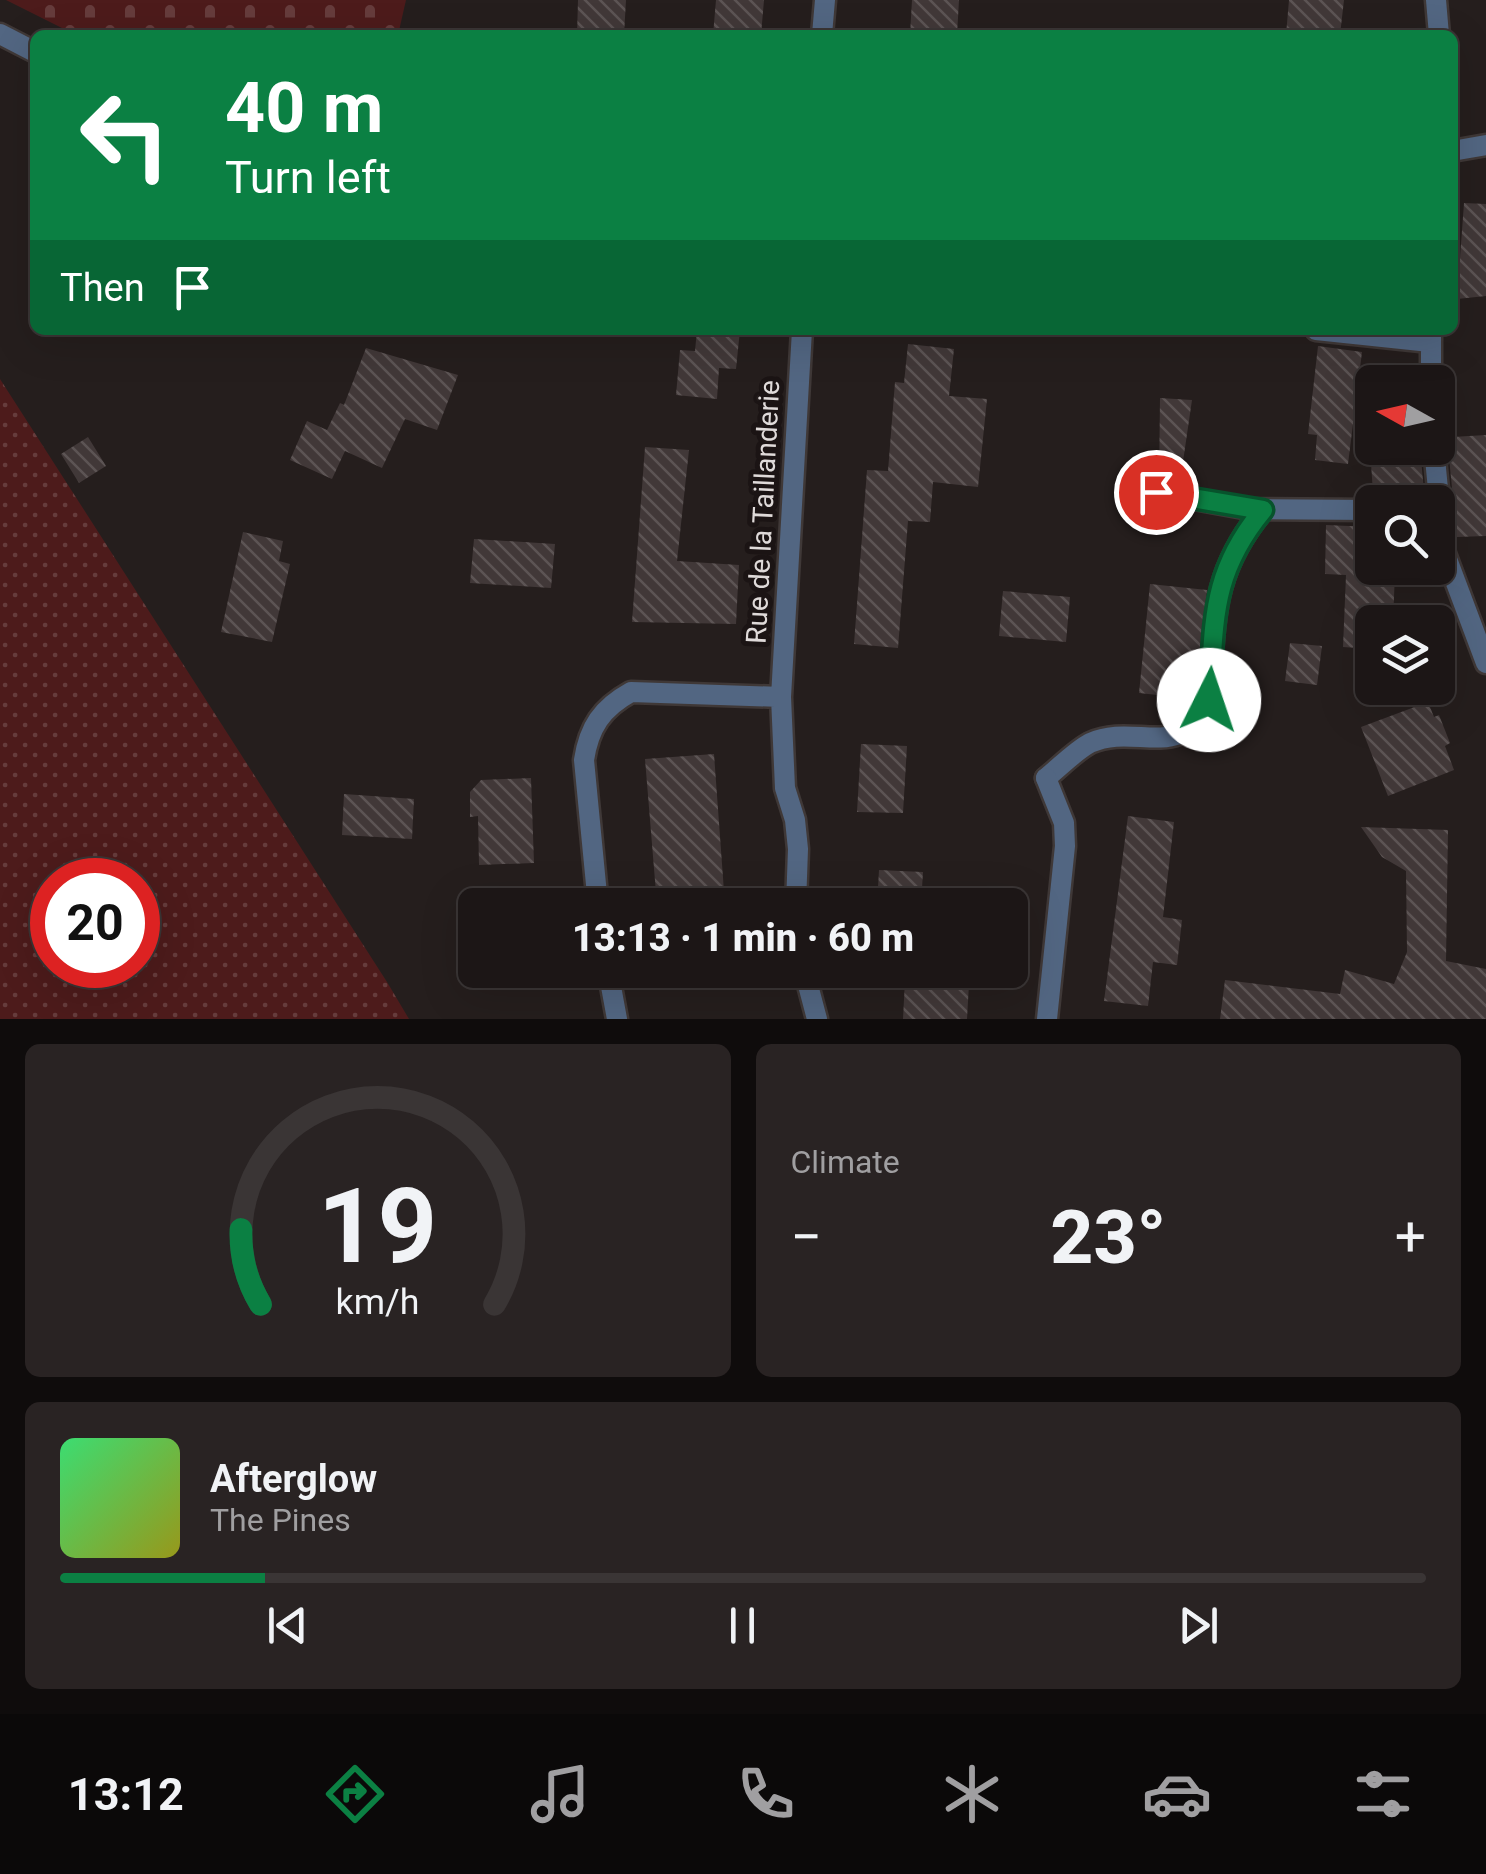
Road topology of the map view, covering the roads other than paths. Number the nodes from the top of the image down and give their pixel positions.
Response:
1 (825, 0) edge
2 (1436, 0) edge
3 (822, 30) edge
4 (1438, 30) edge
5 (0, 34) edge
6 (30, 49) edge
7 (1486, 145) edge
8 (1458, 150) edge
9 (802, 335) edge
10 (1430, 336) edge
11 (1431, 365) edge
12 (1156, 492) dead end
13 (1355, 505) edge
14 (1263, 510) junction
15 (1455, 575) edge
16 (1479, 627) edge
17 (1484, 654) edge
18 (781, 697) junction
19 (596, 888) edge
20 (797, 888) edge
21 (612, 988) edge
22 (809, 988) edge
23 (618, 1019) edge
24 (817, 1019) edge
25 (1047, 1019) edge

1 - 3 street
2 - 4 street
5 - 6 street
7 - 8 street
9 - 18 street, Rue de la Taillanderie
10 - 11 street
12 - 14 street
13 - 14 street
14 - 25 street
15 - 16 street
16 - 17 street
18 - 19 street
18 - 20 street, Rue de la Taillanderie
21 - 23 street
22 - 24 street

